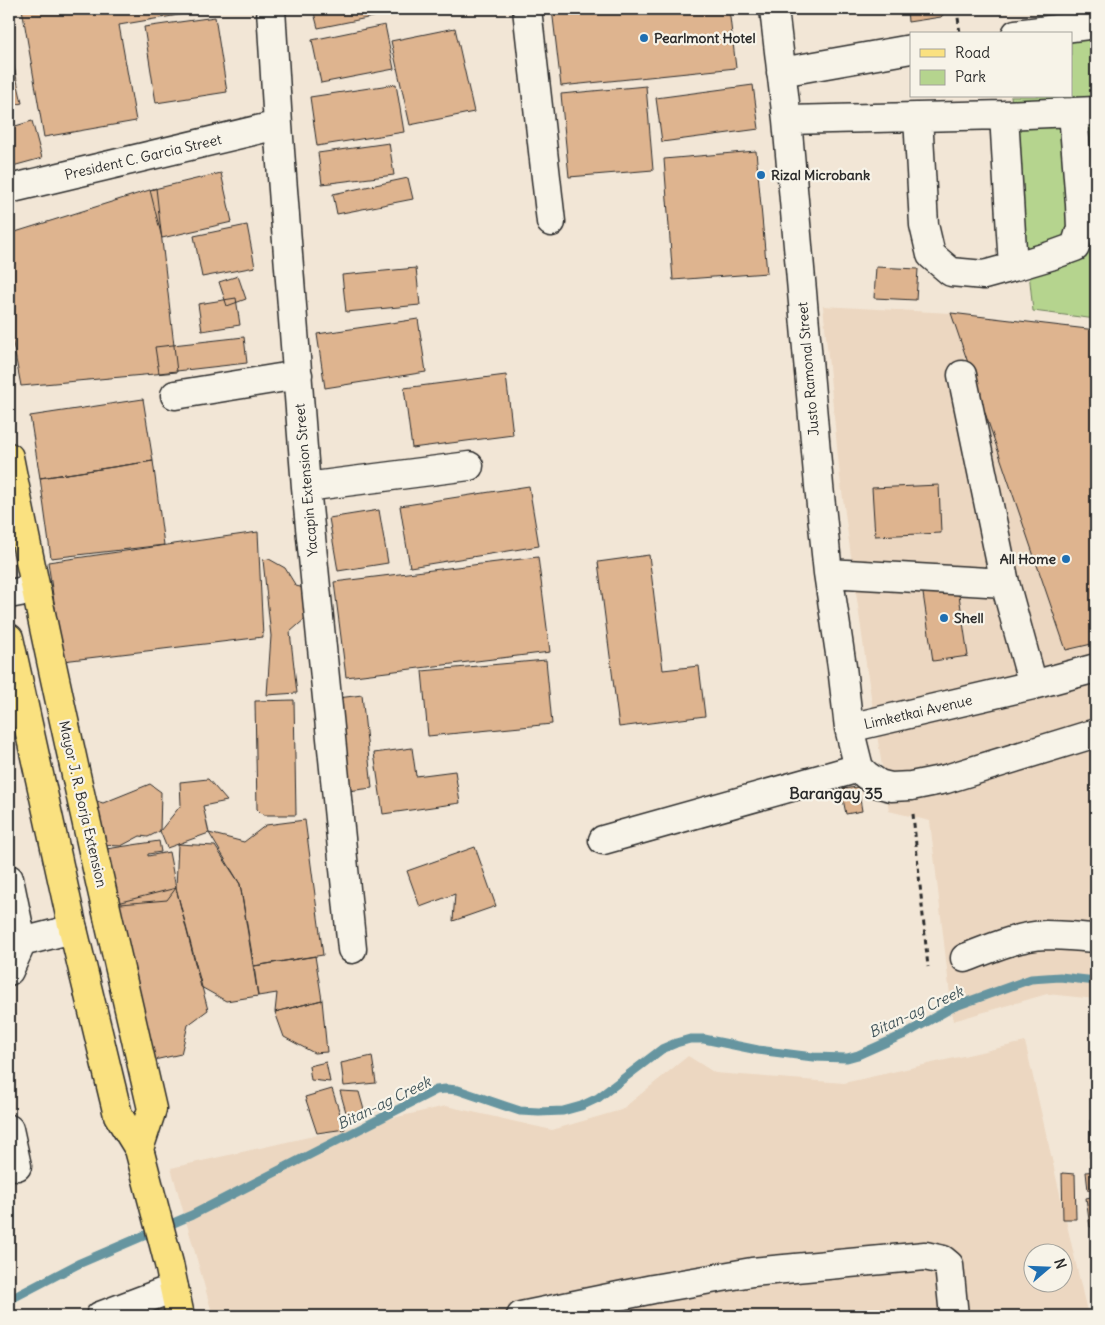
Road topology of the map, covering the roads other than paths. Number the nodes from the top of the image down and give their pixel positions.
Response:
1 (271, 9) edge
2 (527, 9) edge
3 (774, 9) edge
4 (1096, 24) edge
5 (1032, 32) edge
6 (910, 49) edge
7 (780, 72) junction
8 (1085, 112) edge
9 (1004, 116) junction
10 (918, 117) junction
11 (786, 120) junction
12 (278, 125) junction
13 (9, 189) edge
14 (551, 222) dead end
15 (1012, 268) junction
16 (298, 375) junction
17 (962, 375) dead end
18 (175, 395) dead end
19 (9, 457) edge
20 (469, 466) dead end
21 (306, 487) junction
22 (828, 573) junction
23 (1005, 583) junction
24 (35, 589) junction
25 (9, 594) edge
26 (9, 638) edge
27 (1096, 668) edge
28 (1033, 685) junction
29 (848, 728) junction
30 (1096, 733) edge
31 (859, 768) junction
32 (88, 827) junction
33 (52, 835) junction
34 (603, 840) dead end
35 (9, 879) edge
36 (73, 929) junction
37 (1096, 938) edge
38 (22, 942) junction
39 (352, 950) dead end
40 (965, 958) dead end
41 (9, 971) edge
42 (9, 1129) edge
43 (139, 1149) junction
44 (17, 1166) dead end
45 (171, 1276) junction
46 (100, 1316) edge
47 (180, 1316) edge
48 (521, 1316) edge
49 (954, 1316) edge

1 - 12 street, Yacapin Extension Street
2 - 14 street
3 - 7 street, Justo Ramonal Street
4 - 5 street
6 - 7 street
7 - 11 street, Justo Ramonal Street
8 - 9 street
8 - 15 street
9 - 10 street
9 - 15 street
10 - 11 street
10 - 15 street
11 - 22 street, Justo Ramonal Street
12 - 13 street, President C. Garcia Street
12 - 16 street, Yacapin Extension Street
16 - 18 street
16 - 21 street, Yacapin Extension Street
17 - 23 street
19 - 24 main road, Mayor J. R. Borja Extension
20 - 21 street
21 - 39 street, Yacapin Extension Street
22 - 23 street
22 - 29 street, Justo Ramonal Street
23 - 28 street
24 - 25 street
24 - 32 main road, Mayor J. R. Borja Extension
26 - 33 main road
27 - 28 street, Limketkai Avenue
28 - 29 street, Limketkai Avenue
29 - 31 street, Limketkai Avenue
30 - 31 street
31 - 34 street
32 - 33 main road
32 - 43 main road, Mayor J. R. Borja Extension
33 - 36 main road
35 - 38 street
36 - 38 street
36 - 43 main road
37 - 40 street
38 - 41 street
42 - 44 street
43 - 45 main road
45 - 46 street
45 - 47 main road
48 - 49 street

